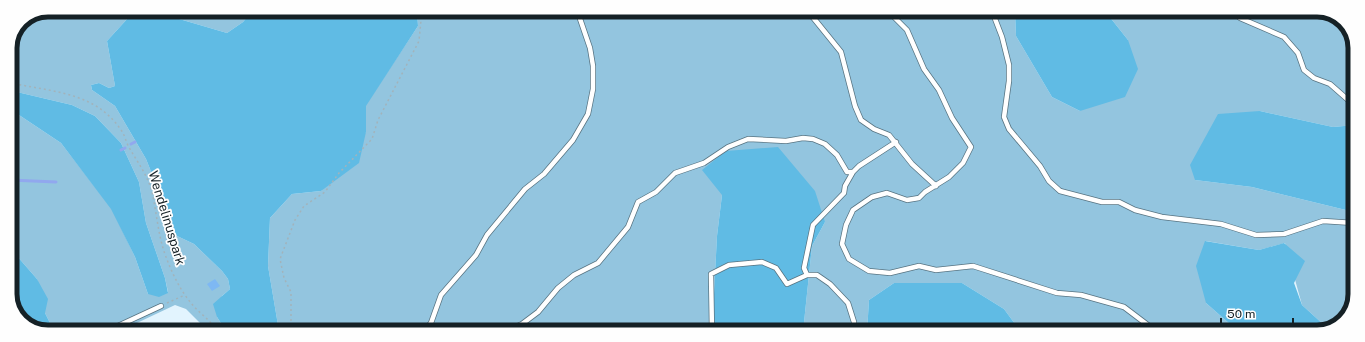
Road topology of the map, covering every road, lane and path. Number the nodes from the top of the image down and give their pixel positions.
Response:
1 (422, 17) edge
2 (579, 17) edge
3 (813, 17) edge
4 (894, 17) edge
5 (994, 17) edge
6 (1239, 17) edge
7 (17, 84) edge
8 (1348, 100) edge
9 (896, 142) junction
10 (853, 172) junction
11 (936, 186) junction
12 (1348, 223) edge
13 (807, 275) junction
14 (185, 294) junction
15 (169, 302) dead end
16 (161, 306) dead end
17 (120, 325) edge
18 (213, 325) edge
19 (291, 325) edge
20 (429, 325) edge
21 (520, 325) edge
22 (712, 325) edge
23 (854, 325) edge
24 (1148, 325) edge

1 - 19 path
2 - 20 lane
3 - 9 lane
4 - 11 lane
5 - 12 lane
6 - 8 lane
7 - 14 path, Wendelinuspark
9 - 10 lane
9 - 11 lane
10 - 13 lane
10 - 21 lane
11 - 24 lane
13 - 22 lane
13 - 23 lane
14 - 15 path
14 - 18 path, Wendelinuspark
16 - 17 lane

